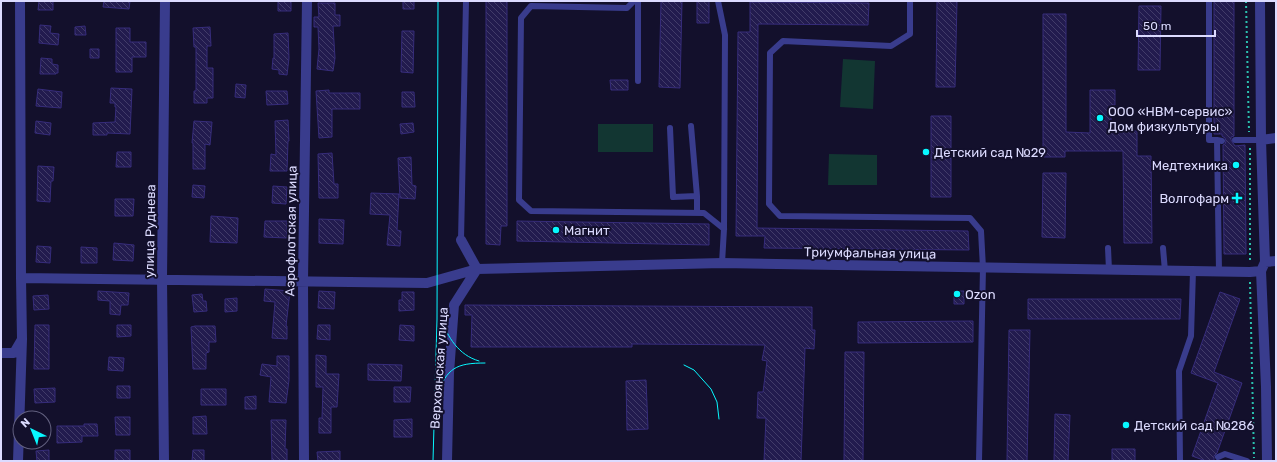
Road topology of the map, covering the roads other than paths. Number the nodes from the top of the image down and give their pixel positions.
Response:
1 (20, 1) edge
2 (165, 1) edge
3 (308, 1) edge
4 (466, 1) edge
5 (634, 1) edge
6 (638, 1) edge
7 (718, 1) edge
8 (910, 1) edge
9 (1209, 1) edge
10 (1260, 1) edge
11 (638, 81) dead end
12 (691, 126) dead end
13 (670, 128) dead end
14 (1276, 138) edge
15 (1234, 140) dead end
16 (1262, 140) junction
17 (697, 196) junction
18 (697, 213) junction
19 (724, 230) junction
20 (461, 240) joint
21 (1108, 248) dead end
22 (1164, 248) dead end
23 (1276, 261) edge
24 (722, 263) junction
25 (1263, 267) junction
26 (983, 268) junction
27 (478, 269) junction
28 (1110, 270) junction
29 (1165, 271) junction
30 (1193, 271) junction
31 (1219, 272) junction
32 (21, 278) junction
33 (162, 279) junction
34 (303, 282) junction
35 (22, 339) junction
36 (1, 353) edge
37 (1218, 457) dead end
38 (18, 461) edge
39 (164, 461) edge
40 (304, 461) edge
41 (447, 461) edge
42 (979, 461) edge
43 (1180, 461) edge
44 (1247, 461) edge
45 (1267, 461) edge

1 - 32 street
2 - 33 street, улица Руднева
3 - 34 street, Аэрофлотская улица
4 - 20 lane
5 - 18 lane
6 - 11 lane
7 - 19 lane
8 - 26 lane
9 - 31 lane
10 - 16 street
12 - 17 lane
13 - 17 lane
14 - 16 street
15 - 16 lane
16 - 25 street
17 - 18 lane
18 - 19 lane
19 - 24 lane
20 - 27 street
21 - 28 lane
22 - 29 lane
23 - 25 street, Триумфальная улица
24 - 26 street, Триумфальная улица
24 - 27 street, Триумфальная улица
25 - 31 street, Триумфальная улица
25 - 45 street
26 - 28 street, Триумфальная улица
26 - 42 lane
27 - 34 street, Триумфальная улица
27 - 41 street, Верхоянская улица
28 - 29 street, Триумфальная улица
29 - 30 street, Триумфальная улица
30 - 31 street, Триумфальная улица
30 - 43 lane
32 - 33 street, Триумфальная улица
32 - 35 street
33 - 34 street, Триумфальная улица
33 - 39 street, улица Руднева
34 - 40 street, Аэрофлотская улица
35 - 36 street
35 - 38 street
37 - 44 lane

